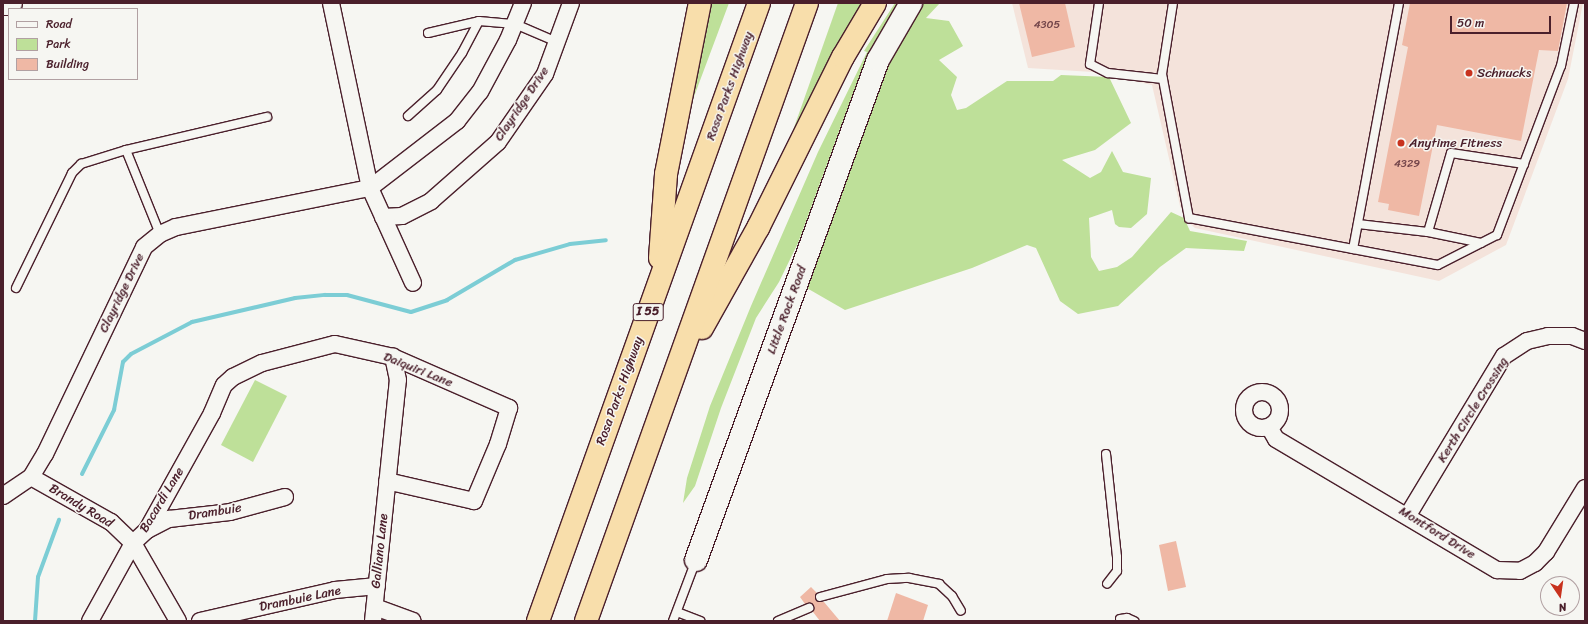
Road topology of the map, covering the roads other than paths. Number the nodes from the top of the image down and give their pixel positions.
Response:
1 (11, 3) edge
2 (331, 3) edge
3 (523, 3) edge
4 (571, 3) edge
5 (700, 3) edge
6 (760, 3) edge
7 (807, 3) edge
8 (874, 3) edge
9 (911, 3) edge
10 (1099, 3) edge
11 (1173, 3) edge
12 (1399, 3) edge
13 (1574, 3) edge
14 (3, 4) edge
15 (479, 21) junction
16 (515, 24) junction
17 (428, 33) dead end
18 (557, 42) junction
19 (1163, 79) junction
20 (408, 116) dead end
21 (267, 117) dead end
22 (126, 150) junction
23 (1524, 164) junction
24 (370, 188) junction
25 (383, 217) junction
26 (1358, 224) junction
27 (1428, 232) junction
28 (160, 234) junction
29 (1481, 243) junction
30 (1353, 249) junction
31 (413, 283) dead end
32 (658, 286) junction
33 (16, 288) dead end
34 (1585, 341) edge
35 (393, 357) junction
36 (232, 377) joint
37 (671, 383) junction
38 (1269, 427) dead end
39 (1106, 454) dead end
40 (31, 477) junction
41 (388, 481) junction
42 (1585, 488) edge
43 (3, 496) edge
44 (285, 498) dead end
45 (1408, 515) junction
46 (147, 530) junction
47 (133, 543) junction
48 (696, 560) joint
49 (1107, 584) dead end
50 (377, 586) junction
51 (820, 597) dead end
52 (809, 608) dead end
53 (961, 611) dead end
54 (677, 612) junction
55 (374, 614) edge
56 (1120, 619) dead end
57 (90, 621) edge
58 (178, 621) edge
59 (200, 621) edge
60 (413, 621) edge
61 (538, 621) edge
62 (586, 621) edge
63 (673, 621) edge
64 (700, 621) edge
65 (778, 621) edge
66 (1134, 621) edge

1 - 14 street
2 - 24 street
3 - 16 street, Clayridge Drive
4 - 18 street, Clayridge Drive
5 - 32 highway
6 - 32 highway, Rosa Parks Highway / I 55
7 - 37 highway
8 - 37 highway
9 - 48 street, Little Rock Road
10 - 19 lane
11 - 19 lane
12 - 26 lane
13 - 23 lane
15 - 16 lane
15 - 17 lane
15 - 20 lane
16 - 18 lane
16 - 24 street, Clayridge Drive
18 - 25 street, Clayridge Drive
19 - 30 lane
21 - 22 lane
22 - 28 lane
22 - 33 lane
23 - 27 lane
23 - 29 lane
24 - 25 street
24 - 28 street, Clayridge Drive
25 - 31 street
26 - 27 lane
26 - 30 lane
27 - 29 lane
28 - 40 street, Clayridge Drive
29 - 30 lane
32 - 61 highway, Rosa Parks Highway / I 55
34 - 45 street, Kerth Circle Crossing
35 - 36 street, Daiquiri Lane
35 - 41 street, Galliano Lane
35 - 41 street, Daiquiri Lane
36 - 46 street, Bacardi Lane
37 - 62 highway
38 - 45 street, Montford Drive
39 - 49 lane
40 - 43 street, Clayridge Drive
40 - 47 street, Brandy Road
41 - 50 street, Galliano Lane
42 - 45 street, Montford Drive
44 - 46 street, Drambuie
46 - 47 street, Bacardi Lane
47 - 57 street, Bacardi Lane
47 - 58 street, Brandy Road
48 - 54 lane, Little Rock Road
50 - 55 street, Galliano Lane
50 - 59 street, Drambuie Lane
51 - 53 lane
52 - 65 lane
54 - 63 lane, Little Rock Road
54 - 64 lane
55 - 60 street
56 - 66 lane

